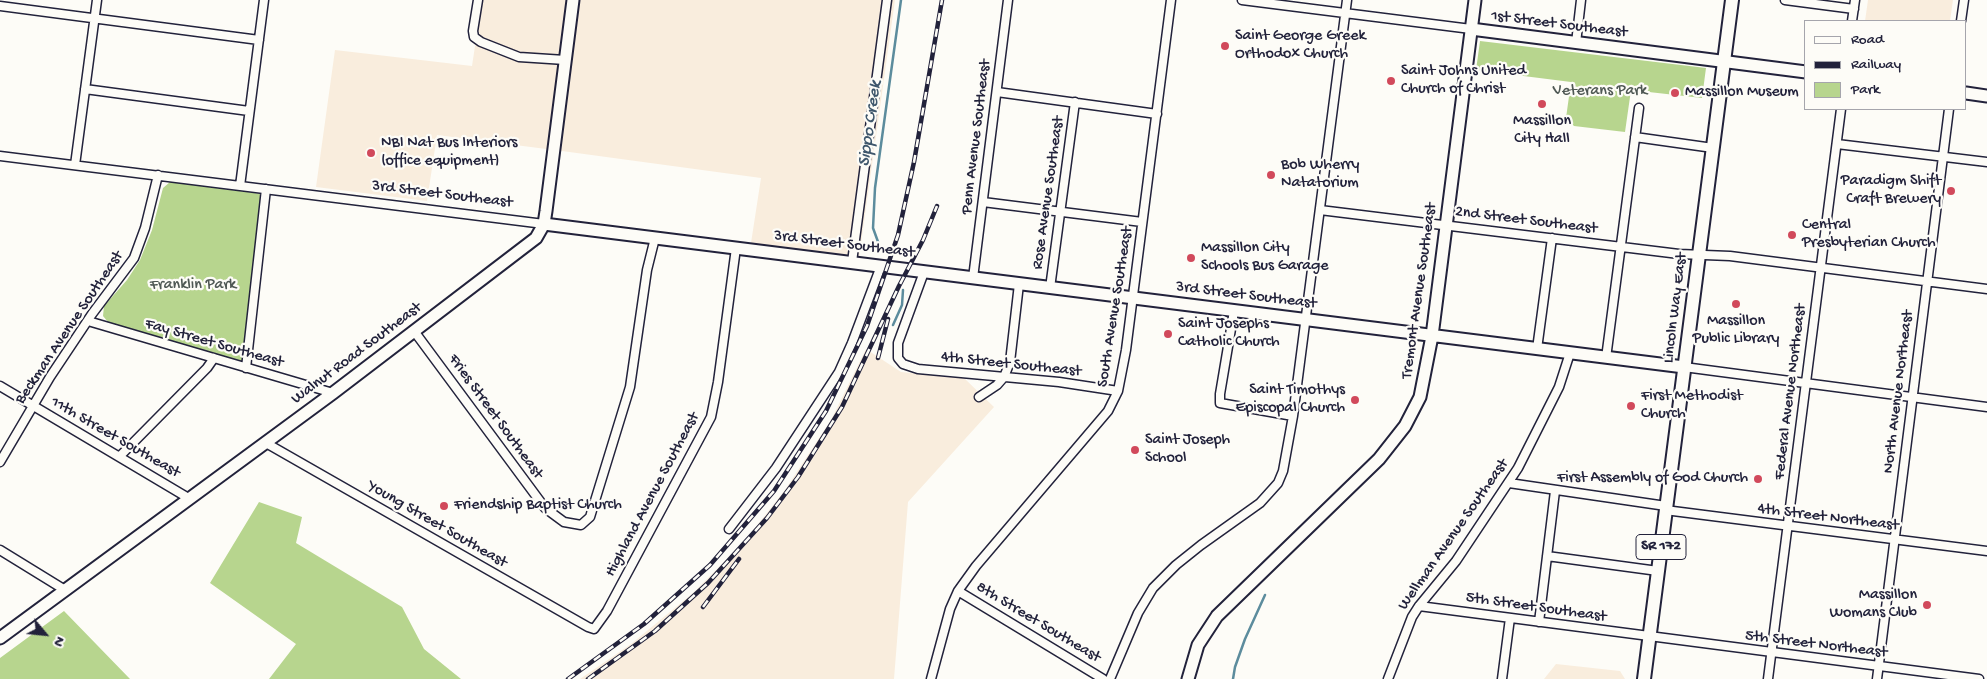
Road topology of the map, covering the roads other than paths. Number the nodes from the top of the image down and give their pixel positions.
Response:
1 (97, 0) edge
2 (264, 0) edge
3 (478, 0) edge
4 (573, 0) edge
5 (887, 0) edge
6 (1008, 0) edge
7 (1171, 0) edge
8 (1242, 0) edge
9 (1347, 0) edge
10 (1475, 0) edge
11 (1581, 0) edge
12 (1732, 0) edge
13 (1785, 0) edge
14 (1855, 0) edge
15 (1964, 0) edge
16 (0, 6) edge
17 (1854, 9) junction
18 (1345, 12) junction
19 (94, 19) junction
20 (1852, 20) edge
21 (1961, 20) edge
22 (1471, 30) junction
23 (259, 40) junction
24 (1576, 43) junction
25 (565, 60) junction
26 (1724, 62) junction
27 (1804, 72) edge
28 (85, 89) junction
29 (997, 92) junction
30 (1967, 93) edge
31 (1987, 96) edge
32 (1075, 102) junction
33 (1639, 108) dead end
34 (1841, 110) edge
35 (1949, 110) edge
36 (249, 111) junction
37 (1157, 114) junction
38 (1635, 137) junction
39 (1837, 144) junction
40 (1713, 148) junction
41 (0, 156) edge
42 (1943, 157) junction
43 (1987, 162) edge
44 (75, 165) junction
45 (158, 175) junction
46 (240, 186) junction
47 (266, 189) junction
48 (983, 202) junction
49 (1320, 210) junction
50 (1060, 212) junction
51 (1142, 222) junction
52 (544, 224) junction
53 (1446, 226) junction
54 (654, 238) junction
55 (1552, 238) junction
56 (1621, 247) junction
57 (736, 248) junction
58 (1699, 255) junction
59 (852, 262) junction
60 (881, 266) junction
61 (1821, 268) junction
62 (924, 272) junction
63 (973, 278) junction
64 (1926, 282) junction
65 (1019, 284) junction
66 (1050, 288) junction
67 (1987, 290) edge
68 (1132, 298) junction
69 (1234, 311) junction
70 (1306, 320) junction
71 (88, 321) junction
72 (414, 331) junction
73 (1432, 336) junction
74 (1537, 349) junction
75 (1570, 353) junction
76 (214, 358) junction
77 (1606, 358) junction
78 (1684, 367) junction
79 (246, 368) junction
80 (1004, 376) junction
81 (1806, 383) junction
82 (0, 386) edge
83 (1118, 391) junction
84 (333, 393) junction
85 (979, 397) dead end
86 (1912, 397) junction
87 (33, 406) junction
88 (1987, 407) edge
89 (1293, 416) junction
90 (266, 443) junction
91 (120, 456) junction
92 (0, 462) edge
93 (1509, 483) junction
94 (1555, 491) junction
95 (190, 499) junction
96 (1665, 508) junction
97 (1787, 527) junction
98 (729, 528) dead end
99 (1894, 540) junction
100 (0, 550) edge
101 (1987, 551) edge
102 (1547, 556) junction
103 (1658, 571) junction
104 (65, 590) junction
105 (958, 591) junction
106 (1419, 606) junction
107 (1510, 618) junction
108 (1538, 622) junction
109 (594, 628) joint
110 (1650, 636) junction
111 (0, 638) edge
112 (1771, 652) junction
113 (1878, 666) junction
114 (931, 679) edge
115 (1104, 679) edge
116 (1110, 679) edge
117 (1188, 679) edge
118 (1388, 679) edge
119 (1502, 679) edge
120 (1644, 679) edge
121 (1768, 679) edge
122 (1877, 679) edge
123 (1980, 679) edge

1 - 19 street
2 - 23 street
3 - 25 street
4 - 25 street, Walnut Road Southeast
5 - 59 street
6 - 29 street, Penn Avenue Southeast
7 - 37 street, South Avenue Southeast
8 - 18 street, 1st Street Southeast
9 - 18 street
10 - 22 street, Tremont Avenue Southeast
11 - 24 street
12 - 26 main road, Lincoln Way East / SR 172
13 - 17 street
14 - 17 street
15 - 21 street
16 - 19 street
17 - 20 street
18 - 22 street, 1st Street Southeast
18 - 49 street
19 - 23 street
19 - 28 street
22 - 24 street, 1st Street Southeast
22 - 53 street, Tremont Avenue Southeast
23 - 36 street
24 - 26 street, 1st Street Southeast
25 - 52 street, Walnut Road Southeast
26 - 27 street, 1st Street Southeast
26 - 40 main road, Lincoln Way East / SR 172
28 - 36 street
28 - 44 street
29 - 32 street
29 - 48 street, Penn Avenue Southeast
30 - 31 street
32 - 37 street
32 - 50 street, Rose Avenue Southeast
33 - 38 street
34 - 39 street, Federal Avenue Northeast
35 - 42 street, North Avenue Northeast
36 - 46 street
37 - 51 street, South Avenue Southeast
38 - 40 street
38 - 56 street
39 - 42 street
39 - 61 street, Federal Avenue Northeast
40 - 58 main road, Lincoln Way East / SR 172
41 - 44 street, 3rd Street Southeast
42 - 43 street
42 - 64 street, North Avenue Northeast
44 - 45 street, 3rd Street Southeast
45 - 46 street, 3rd Street Southeast
45 - 71 street, Beckman Avenue Southeast
46 - 47 street, 3rd Street Southeast
47 - 52 street, 3rd Street Southeast
47 - 79 street
48 - 50 street
48 - 63 street, Penn Avenue Southeast
49 - 53 street, 2nd Street Southeast
49 - 70 street
50 - 51 street
50 - 66 street, Rose Avenue Southeast
51 - 68 street, South Avenue Southeast
52 - 54 street, 3rd Street Southeast
52 - 72 street, Walnut Road Southeast
53 - 55 street, 2nd Street Southeast
53 - 73 street, Tremont Avenue Southeast
54 - 57 street, 3rd Street Southeast
54 - 72 street, Fries Street Southeast
55 - 56 street, 2nd Street Southeast
55 - 74 street
56 - 58 street, 2nd Street Southeast
56 - 77 street
57 - 59 street, 3rd Street Southeast
57 - 109 street, Highland Avenue Southeast
58 - 61 street, 2nd Street Southeast
58 - 78 main road, Lincoln Way East / SR 172
59 - 60 street, 3rd Street Southeast
60 - 62 street, 3rd Street Southeast
60 - 98 street
61 - 64 street, 2nd Street Southeast
61 - 81 street, Federal Avenue Northeast
62 - 63 street, 3rd Street Southeast
62 - 80 street, 4th Street Southeast
63 - 65 street, 3rd Street Southeast
64 - 67 street, 2nd Street Southeast
64 - 86 street, North Avenue Northeast
65 - 66 street, 3rd Street Southeast
65 - 80 street, Rose Avenue Southeast
66 - 68 street, 3rd Street Southeast
68 - 69 street, 3rd Street Southeast
68 - 83 street, South Avenue Southeast
69 - 70 street, 3rd Street Southeast
69 - 89 street
70 - 73 street, 3rd Street Southeast
70 - 89 street
71 - 76 street, Fay Street Southeast
71 - 87 street, Beckman Avenue Southeast
72 - 84 street, Walnut Road Southeast
73 - 74 street, 3rd Street Southeast
73 - 117 street, Tremont Avenue Southeast
74 - 75 street, 3rd Street Southeast
75 - 77 street, 3rd Street Southeast
75 - 93 street, Wellman Avenue Southeast
76 - 79 street, Fay Street Southeast
76 - 91 street
77 - 78 street, 3rd Street Southeast
78 - 81 street
78 - 96 main road, Lincoln Way East / SR 172
79 - 84 street, Fay Street Southeast
80 - 83 street, 4th Street Southeast
80 - 85 street
81 - 86 street
81 - 97 street, Federal Avenue Northeast
82 - 87 street, 11th Street Southeast
83 - 105 street, South Avenue Southeast
84 - 90 street, Walnut Road Southeast
86 - 88 street
86 - 99 street, North Avenue Northeast
87 - 91 street, 11th Street Southeast
87 - 92 street, Beckman Avenue Southeast
89 - 116 street
90 - 95 street, Walnut Road Southeast
90 - 109 street, Young Street Southeast
91 - 95 street, 11th Street Southeast
93 - 94 street
93 - 106 street, Wellman Avenue Southeast
94 - 96 street
94 - 102 street
95 - 104 street, Walnut Road Southeast
96 - 97 street, 4th Street Northeast
96 - 103 main road, Lincoln Way East / SR 172
97 - 99 street, 4th Street Northeast
97 - 112 street, Federal Avenue Northeast
99 - 101 street, 4th Street Northeast
99 - 113 street, North Avenue Northeast
100 - 104 street
102 - 103 street
102 - 108 street
103 - 110 main road, Lincoln Way East / SR 172
104 - 111 street, Walnut Road Southeast
105 - 114 street, South Avenue Southeast
105 - 115 street, 8th Street Southeast
106 - 107 street, 5th Street Southeast
106 - 118 street, Wellman Avenue Southeast
107 - 108 street, 5th Street Southeast
107 - 119 street
108 - 110 street, 5th Street Southeast
110 - 112 street, 5th Street Northeast
110 - 120 main road, Lincoln Way East / SR 172
112 - 113 street, 5th Street Northeast
112 - 121 street, Federal Avenue Northeast
113 - 122 street, North Avenue Northeast
113 - 123 street, 5th Street Northeast

